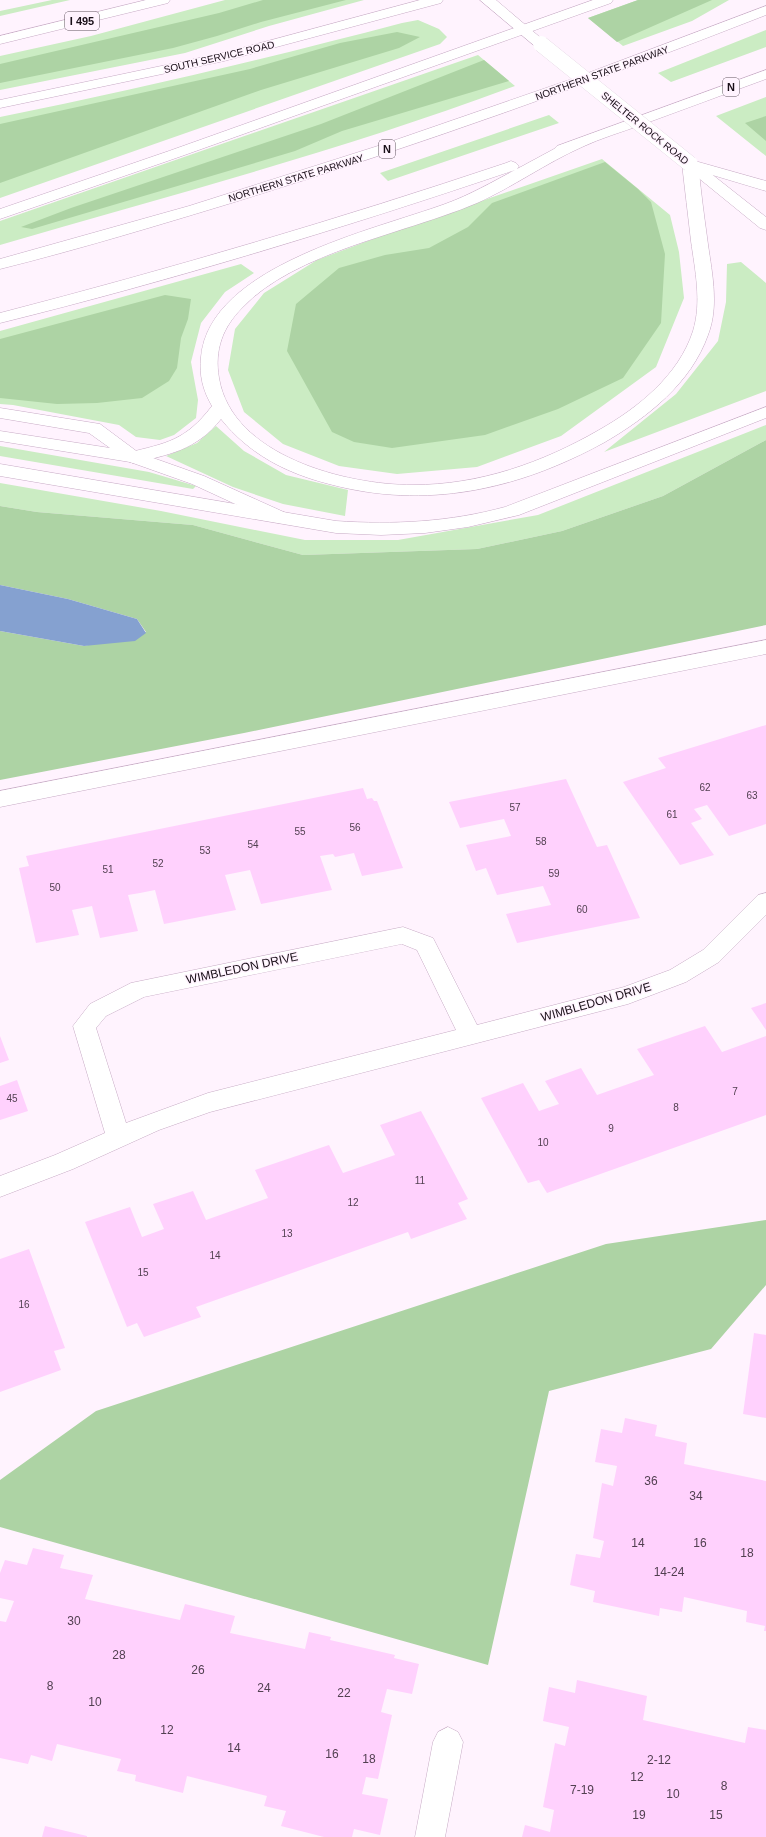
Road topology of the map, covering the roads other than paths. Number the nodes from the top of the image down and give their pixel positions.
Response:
1 (163, 0) edge
2 (436, 0) edge
3 (487, 0) edge
4 (606, 0) edge
5 (766, 10) edge
6 (523, 30) junction
7 (0, 40) edge
8 (766, 74) edge
9 (0, 104) edge
10 (576, 144) junction
11 (690, 164) junction
12 (766, 186) edge
13 (0, 214) edge
14 (766, 225) edge
15 (0, 264) edge
16 (0, 318) edge
17 (221, 407) junction
18 (766, 412) edge
19 (0, 413) edge
20 (0, 436) edge
21 (133, 457) junction
22 (0, 470) edge
23 (279, 517) junction
24 (766, 647) edge
25 (0, 799) edge
26 (766, 901) edge
27 (471, 1036) junction
28 (119, 1138) junction
29 (0, 1187) edge
30 (448, 1742) dead end
31 (430, 1837) edge

1 - 7 main road, I 495
2 - 9 main road, SOUTH SERVICE ROAD
3 - 6 main road, SHELTER ROCK ROAD
4 - 6 main road
5 - 15 main road, NORTHERN STATE PARKWAY / N
6 - 11 main road, SHELTER ROCK ROAD, bridge
6 - 13 main road
8 - 10 main road, N
10 - 16 main road, N
10 - 17 main road
11 - 12 main road
11 - 14 main road, SHELTER ROCK ROAD
11 - 17 main road
17 - 21 main road
18 - 23 main road
19 - 21 main road
20 - 21 main road
21 - 23 main road
22 - 23 main road
24 - 25 main road
26 - 27 main road, WIMBLEDON DRIVE
27 - 28 main road, WIMBLEDON DRIVE
27 - 28 main road, WIMBLEDON DRIVE
28 - 29 main road, WIMBLEDON DRIVE
30 - 31 main road

